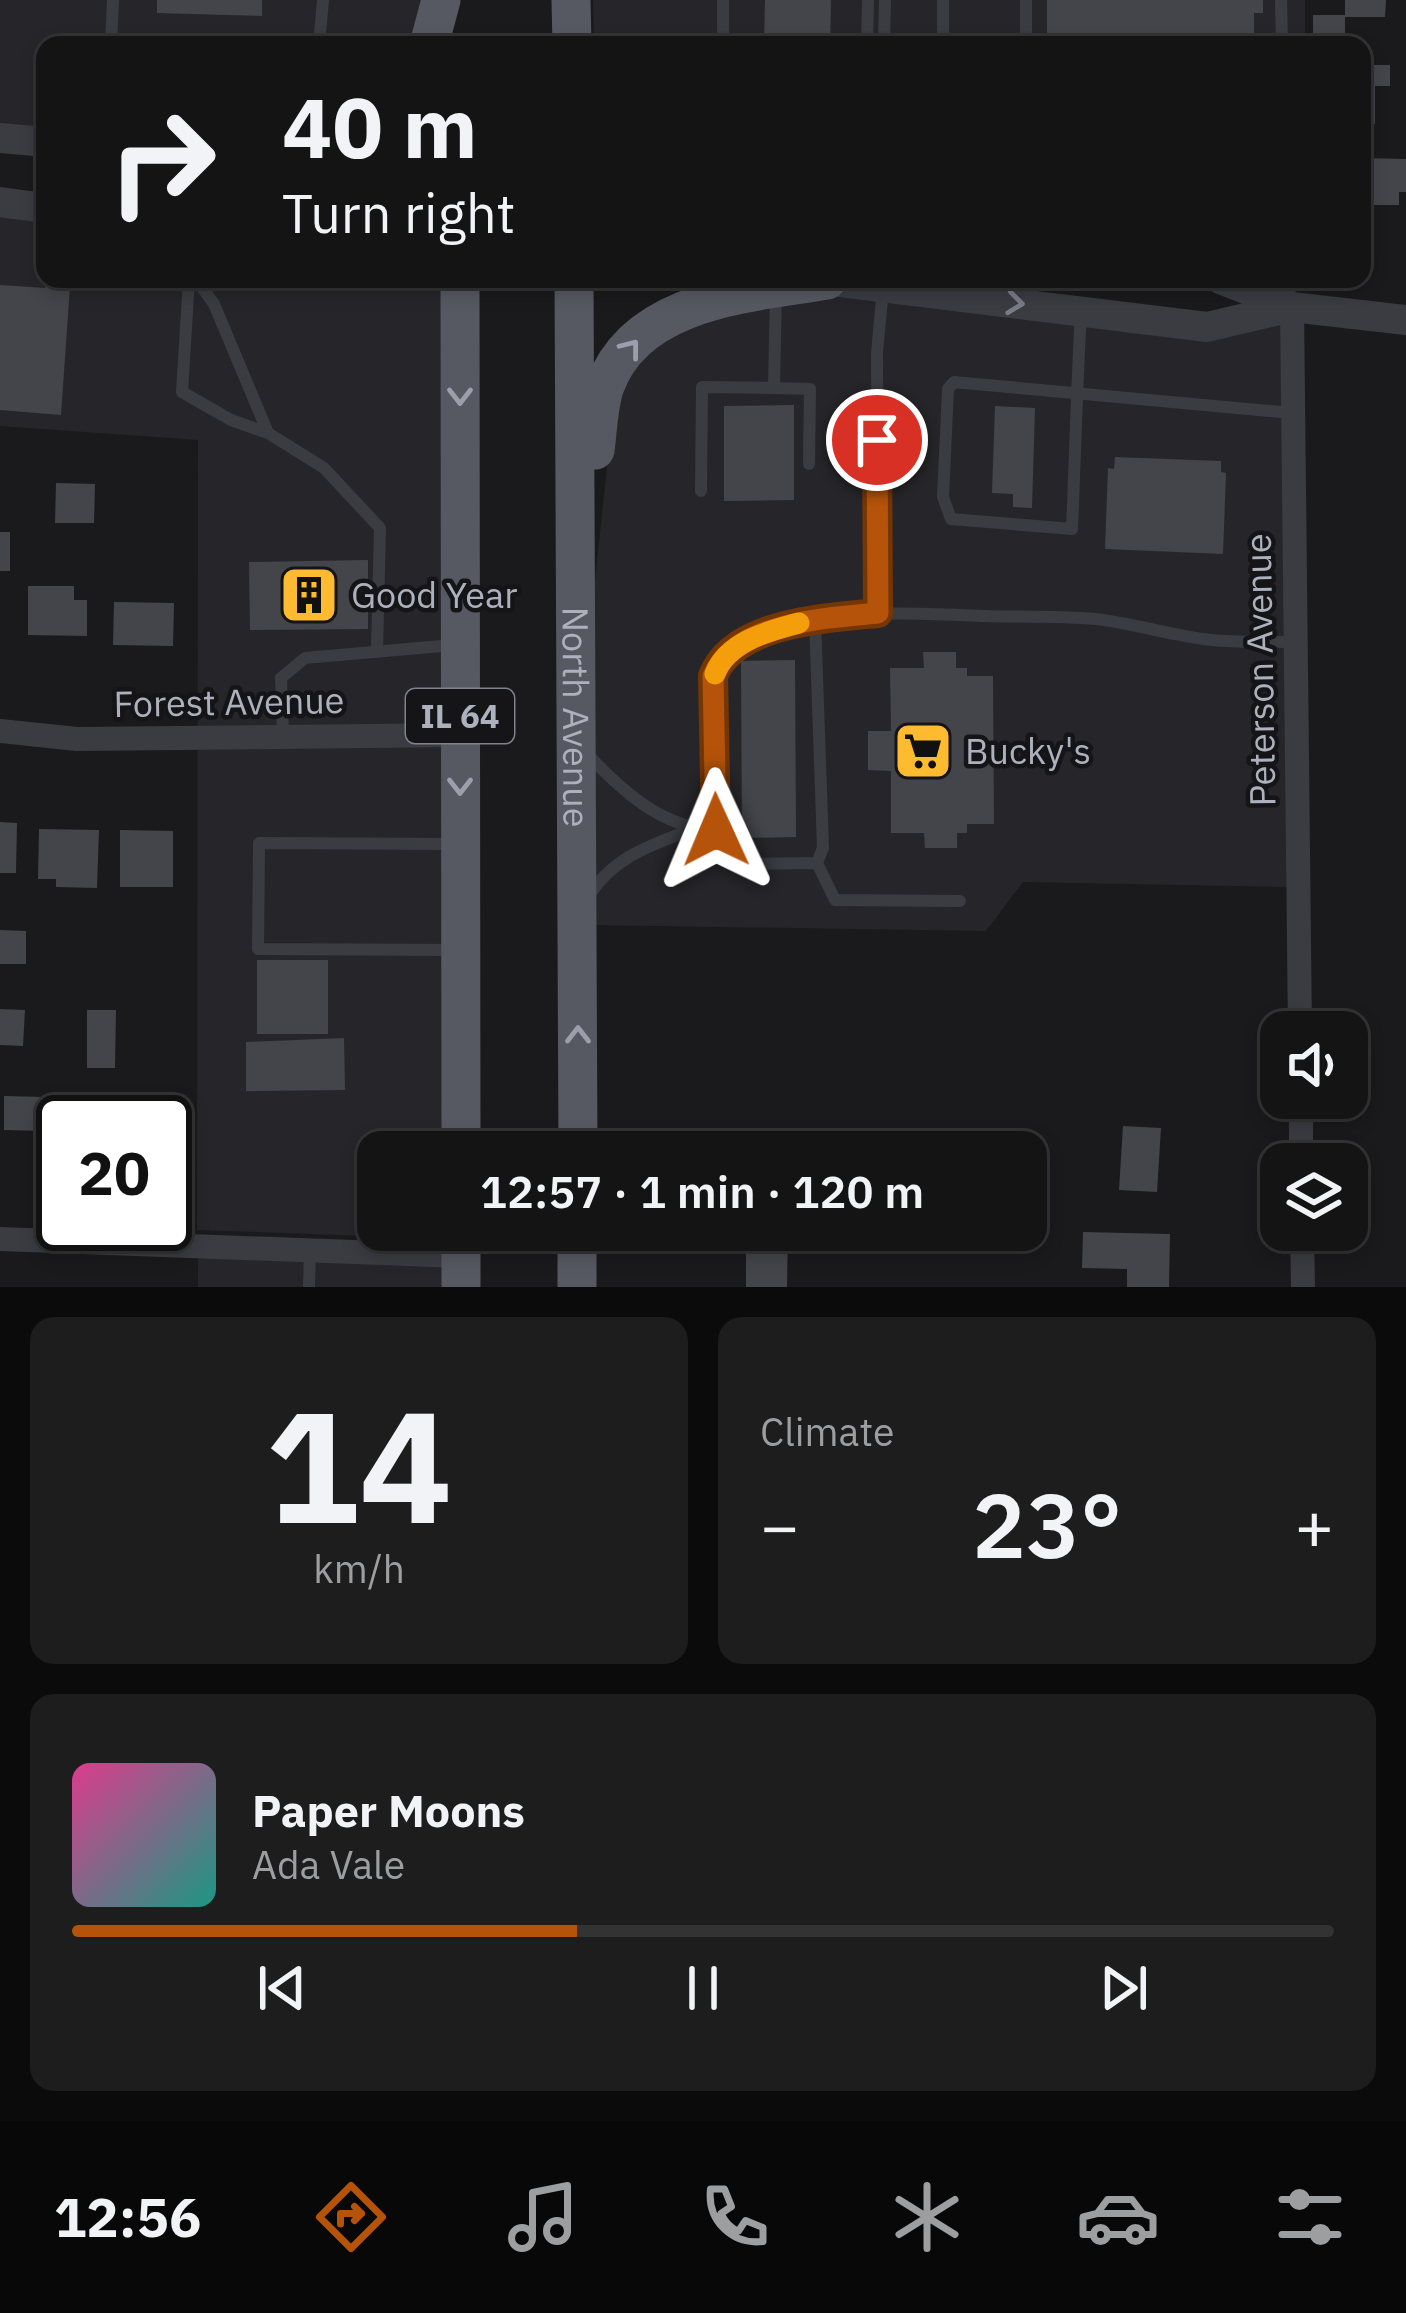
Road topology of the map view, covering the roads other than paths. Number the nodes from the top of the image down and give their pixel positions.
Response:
1 (113, 0) edge
2 (323, 0) edge
3 (441, 0) edge
4 (456, 0) edge
5 (571, 0) edge
6 (723, 0) edge
7 (868, 0) edge
8 (885, 0) edge
9 (943, 0) edge
10 (1026, 0) edge
11 (1281, 0) edge
12 (111, 36) edge
13 (321, 36) edge
14 (431, 36) edge
15 (457, 36) edge
16 (572, 36) edge
17 (723, 36) edge
18 (867, 36) edge
19 (884, 36) edge
20 (943, 36) edge
21 (1026, 36) edge
22 (1282, 36) edge
23 (0, 138) edge
24 (36, 141) edge
25 (0, 202) edge
26 (36, 207) edge
27 (191, 288) edge
28 (200, 288) edge
29 (460, 288) edge
30 (574, 288) edge
31 (760, 288) edge
32 (776, 288) edge
33 (883, 288) edge
34 (891, 288) edge
35 (1289, 293) edge
36 (1081, 311) junction
37 (1406, 320) edge
38 (774, 388) junction
39 (1077, 392) junction
40 (1293, 413) junction
41 (268, 433) junction
42 (809, 464) dead end
43 (701, 490) dead end
44 (878, 613) junction
45 (815, 619) junction
46 (1296, 642) junction
47 (460, 644) junction
48 (377, 652) junction
49 (575, 665) junction
50 (0, 731) edge
51 (460, 735) junction
52 (283, 737) junction
53 (577, 743) junction
54 (692, 830) junction
55 (716, 830) junction
56 (460, 844) junction
57 (817, 863) junction
58 (960, 901) dead end
59 (578, 912) junction
60 (460, 950) junction
61 (1300, 1011) edge
62 (461, 1131) edge
63 (578, 1131) edge
64 (0, 1239) edge
65 (310, 1249) junction
66 (578, 1251) edge
67 (1302, 1251) edge
68 (461, 1258) edge
69 (309, 1287) edge
70 (577, 1287) edge
71 (1303, 1287) edge

1 - 12 lane
2 - 13 lane
3 - 14 main road
4 - 15 main road
5 - 16 main road
6 - 17 lane
7 - 18 lane
8 - 19 lane
9 - 20 lane
10 - 21 lane
11 - 22 lane
23 - 24 street
25 - 26 street
27 - 41 lane
28 - 41 lane
29 -> 47 main road, IL 64
30 - 49 main road, North Avenue
49 -> 31 main road
32 - 38 lane
33 - 44 lane
34 -> 36 street
35 - 36 street
35 - 37 street
35 - 40 street, Peterson Avenue
36 - 39 lane
38 - 42 lane
38 - 43 lane
39 - 39 lane
39 - 40 lane
40 - 46 street, Peterson Avenue
41 - 48 lane
44 - 45 lane
44 - 46 lane
45 - 55 lane
45 - 57 lane
46 - 61 street, Peterson Avenue
47 - 48 lane
47 - 51 main road, IL 64
48 - 52 lane
49 - 53 main road, North Avenue
50 - 52 street, Forest Avenue
51 - 52 street, Forest Avenue
51 -> 56 main road, IL 64
53 - 54 lane
53 - 59 main road, North Avenue
54 - 55 lane
54 - 59 lane
55 - 57 lane
56 - 60 main road, IL 64
56 - 60 lane
57 - 58 lane
63 -> 59 main road, North Avenue
60 - 62 main road, IL 64
64 - 65 street
65 - 68 street
65 - 69 lane
66 - 70 main road
67 - 71 street

